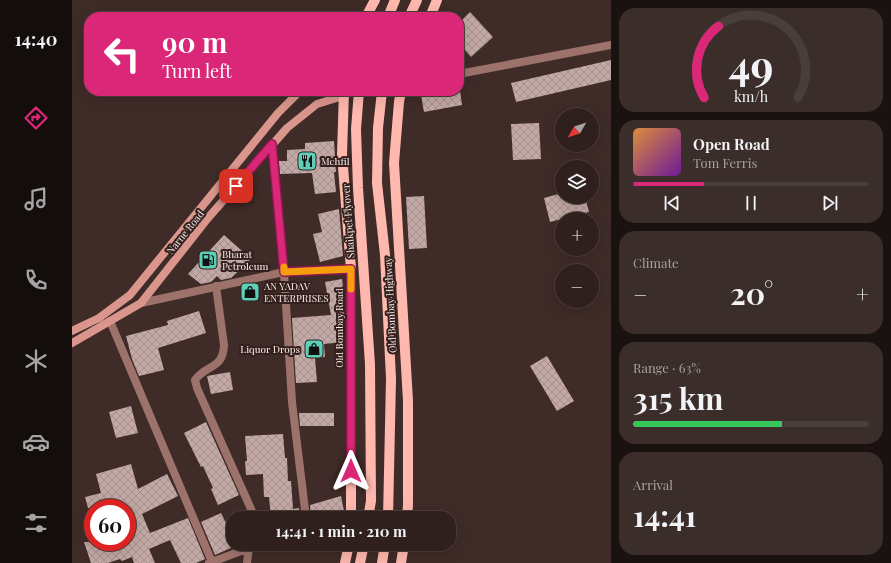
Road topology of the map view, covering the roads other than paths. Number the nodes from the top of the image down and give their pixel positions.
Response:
1 (375, 0) edge
2 (395, 0) edge
3 (417, 0) edge
4 (437, 0) edge
5 (368, 12) edge
6 (390, 12) edge
7 (411, 12) edge
8 (432, 12) edge
9 (611, 45) edge
10 (464, 73) edge
11 (295, 96) edge
12 (338, 96) edge
13 (343, 96) edge
14 (359, 96) edge
15 (381, 96) edge
16 (400, 96) edge
17 (272, 144) junction
18 (351, 269) junction
19 (284, 272) junction
20 (216, 286) junction
21 (141, 303) junction
22 (110, 322) junction
23 (72, 331) edge
24 (72, 343) edge
25 (252, 511) edge
26 (305, 511) edge
27 (351, 511) edge
28 (369, 511) edge
29 (388, 511) edge
30 (407, 511) edge
31 (240, 551) edge
32 (249, 551) edge
33 (348, 551) edge
34 (363, 551) edge
35 (384, 551) edge
36 (403, 551) edge
37 (211, 562) edge
38 (247, 563) edge
39 (345, 563) edge
40 (360, 563) edge
41 (382, 563) edge
42 (401, 563) edge

1 - 5 main road
2 - 6 main road
3 - 7 main road
4 - 8 main road
9 - 10 street
11 - 23 main road, Narne Road
12 - 17 main road, Narne Road
13 - 18 main road, Old Bombay Road
14 - 28 main road, Shaikpet Flyover
15 - 29 main road
16 - 30 main road, Old Bombay Highway
17 - 19 street
17 - 21 main road, Narne Road
18 - 19 street
18 - 27 main road, Old Bombay Road
19 - 20 street
19 - 26 street
20 - 21 street
20 - 25 street
21 - 22 main road, Narne Road
22 - 24 main road, Narne Road
22 - 37 street
31 - 37 street
32 - 38 street
33 - 39 main road
34 - 40 main road
35 - 41 main road
36 - 42 main road

